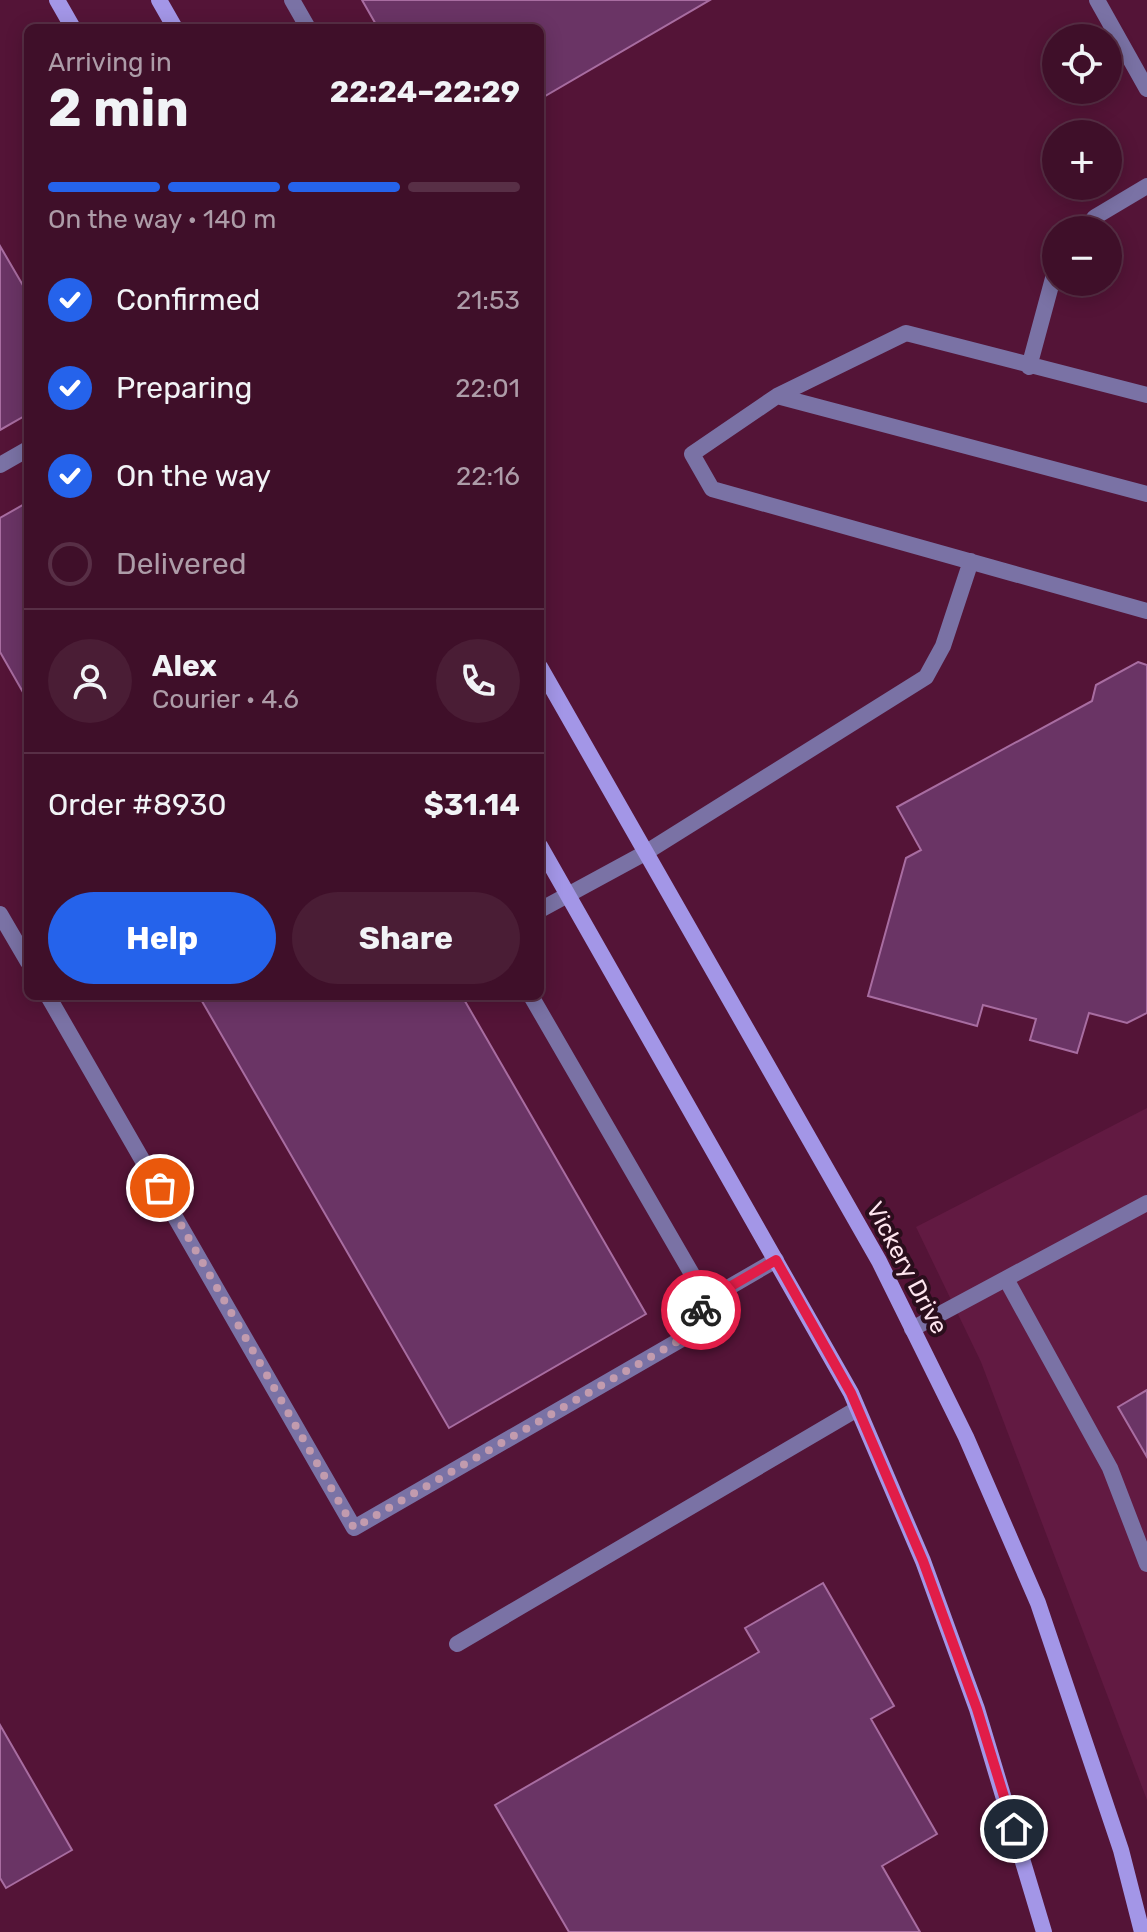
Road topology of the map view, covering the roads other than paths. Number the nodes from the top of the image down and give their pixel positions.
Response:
1 (57, 0) edge
2 (159, 0) edge
3 (292, 0) edge
4 (1097, 0) edge
5 (71, 24) edge
6 (173, 24) edge
7 (306, 24) edge
8 (1147, 89) edge
9 (1147, 186) edge
10 (1097, 216) edge
11 (1048, 296) edge
12 (1029, 367) junction
13 (1147, 395) edge
14 (777, 396) junction
15 (24, 451) edge
16 (0, 465) edge
17 (1147, 494) edge
18 (971, 561) junction
19 (1147, 611) edge
20 (544, 674) edge
21 (544, 853) edge
22 (645, 853) junction
23 (568, 895) junction
24 (544, 908) edge
25 (0, 914) edge
26 (24, 955) edge
27 (50, 1000) edge
28 (533, 1000) edge
29 (1147, 1203) edge
30 (776, 1260) junction
31 (1006, 1279) junction
32 (707, 1300) junction
33 (912, 1329) junction
34 (857, 1409) junction
35 (1147, 1564) edge
36 (457, 1644) dead end
37 (1044, 1932) edge
38 (1142, 1932) edge

1 - 5 main road
2 - 6 main road
3 - 7 street
4 - 8 street
9 - 10 street
11 - 12 street
12 - 13 street
12 - 14 street
14 - 17 street
14 - 18 street
15 - 16 street
18 - 19 street
18 - 22 street
20 - 22 main road, Vickery Drive
21 - 23 main road
22 - 23 street
22 - 33 main road, Vickery Drive
23 - 24 street
23 - 30 main road
25 - 26 street
27 - 32 street
28 - 32 street
29 - 31 street
30 - 32 street
30 - 34 main road
31 - 33 street
31 - 35 street
33 - 38 main road, Vickery Drive
34 - 36 street
34 - 37 main road

